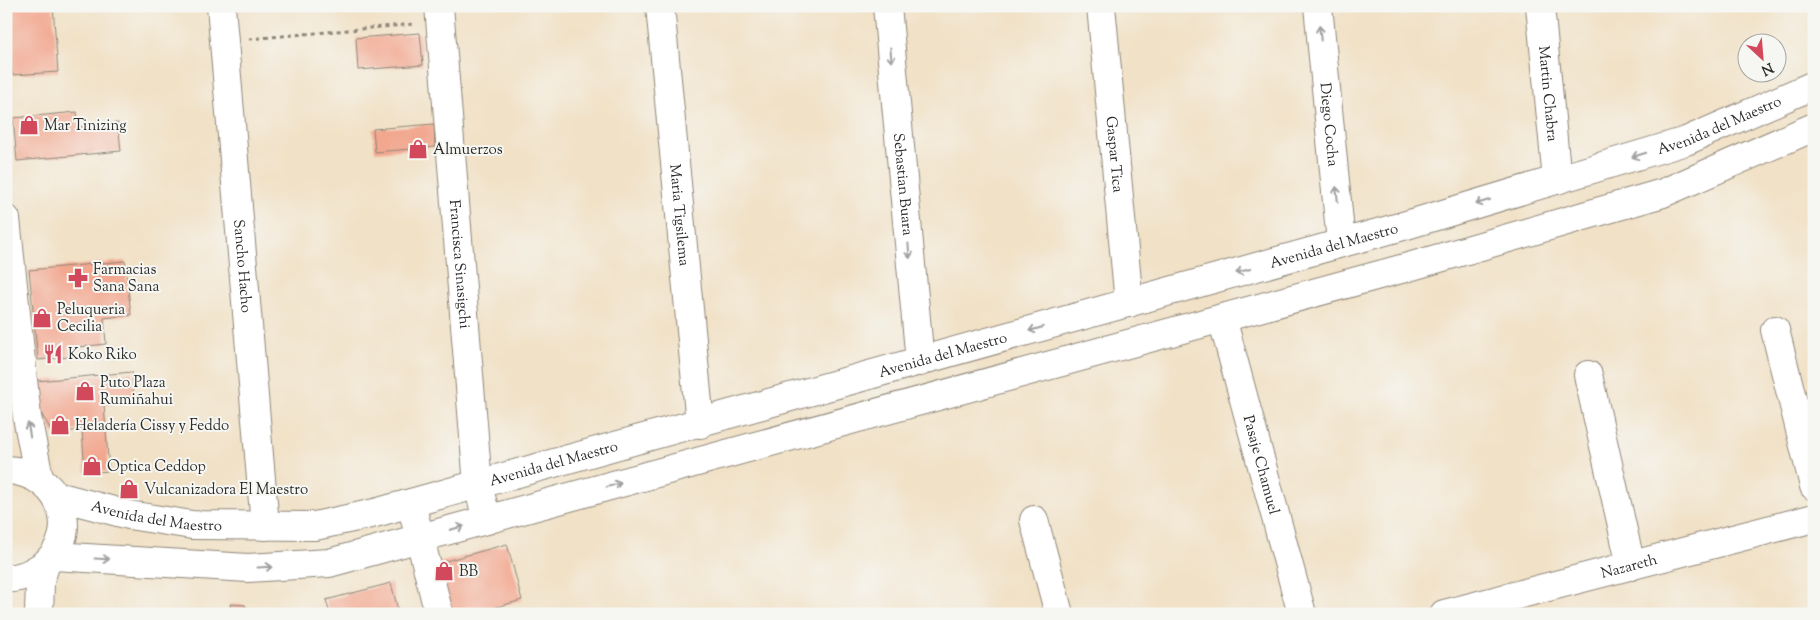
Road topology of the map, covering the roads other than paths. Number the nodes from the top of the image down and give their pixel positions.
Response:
1 (220, 6) edge
2 (440, 6) edge
3 (660, 6) edge
4 (887, 6) edge
5 (1101, 6) edge
6 (1318, 6) edge
7 (1540, 6) edge
8 (1814, 85) edge
9 (1756, 110) junction
10 (1814, 127) edge
11 (1773, 146) junction
12 (1556, 180) junction
13 (6, 219) edge
14 (1403, 226) junction
15 (1341, 243) junction
16 (1412, 266) junction
17 (1129, 303) junction
18 (1222, 318) junction
19 (1068, 320) junction
20 (1775, 330) dead end
21 (1077, 357) junction
22 (920, 362) junction
23 (1588, 375) dead end
24 (764, 405) junction
25 (700, 424) junction
26 (771, 441) junction
27 (6, 470) edge
28 (478, 485) junction
29 (1814, 486) edge
30 (48, 487) junction
31 (411, 503) junction
32 (1814, 518) edge
33 (488, 520) junction
34 (1034, 520) dead end
35 (265, 526) junction
36 (421, 539) junction
37 (50, 561) junction
38 (1631, 566) junction
39 (6, 578) edge
40 (39, 614) edge
41 (439, 614) edge
42 (1060, 614) edge
43 (1302, 614) edge
44 (1444, 614) edge

1 - 35 main road, Sancho Hacho
2 - 28 main road, Francisca Sinasigchi
3 - 25 main road, Maria Tigsilema
4 -> 22 main road, Sebastian Buara
5 - 17 main road, Gaspar Tica
15 -> 6 main road, Diego Cocha
7 - 12 main road, Martin Chabra
8 - 9 main road, Avenida del Maestro
9 - 11 main road
9 -> 12 main road, Avenida del Maestro
10 - 11 main road
11 - 16 main road
12 -> 14 main road, Avenida del Maestro
30 -> 13 main road
14 - 15 main road, Avenida del Maestro
14 - 16 main road
15 -> 17 main road, Avenida del Maestro
16 - 18 main road
17 - 19 main road, Avenida del Maestro
18 - 21 main road
18 - 43 main road, Pasaje Chamuel
19 - 21 main road
19 -> 22 main road, Avenida del Maestro
20 - 29 main road
21 - 26 main road
22 - 24 main road, Avenida del Maestro
23 - 38 main road
24 - 25 main road, Avenida del Maestro
24 - 26 main road
25 - 28 main road, Avenida del Maestro
33 -> 26 main road
27 - 30 main road, Avenida del Maestro
28 - 31 main road, Avenida del Maestro
28 - 33 main road, Francisca Sinasigchi
30 - 35 main road, Avenida del Maestro
30 - 37 main road
31 - 35 main road, Avenida del Maestro
31 - 36 main road
32 - 38 main road, Nazareth
36 -> 33 main road
34 - 42 main road
37 -> 36 main road
36 - 41 main road
37 - 39 main road
37 - 40 main road
38 - 44 main road, Nazareth

